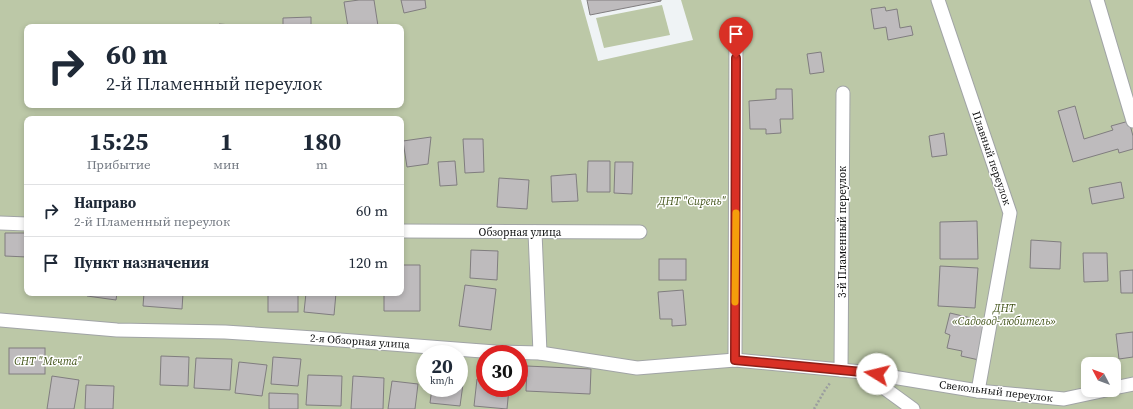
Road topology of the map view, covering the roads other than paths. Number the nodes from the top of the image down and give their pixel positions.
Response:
1 (938, 0) edge
2 (1097, 0) edge
3 (736, 26) dead end
4 (843, 93) dead end
5 (1133, 120) edge
6 (0, 223) edge
7 (24, 224) edge
8 (404, 231) edge
9 (535, 232) junction
10 (640, 232) dead end
11 (0, 320) edge
12 (540, 354) junction
13 (735, 360) junction
14 (841, 370) junction
15 (862, 372) junction
16 (1133, 384) edge
17 (1121, 387) edge
18 (978, 392) junction
19 (1081, 395) edge
20 (913, 409) edge

1 - 18 street, Плавный переулок
2 - 5 street
3 - 13 street
4 - 14 street, 3-й Пламенный переулок
6 - 7 street
8 - 9 street, Обзорная улица
9 - 10 street, Обзорная улица
9 - 12 street
11 - 12 street, 2-я Обзорная улица
12 - 13 street, 2-я Обзорная улица
13 - 14 street, 2-я Обзорная улица
14 - 15 street, 2-я Обзорная улица
15 - 18 street, Свекольный переулок
15 - 20 street
16 - 17 street
18 - 19 street, Свекольный переулок

